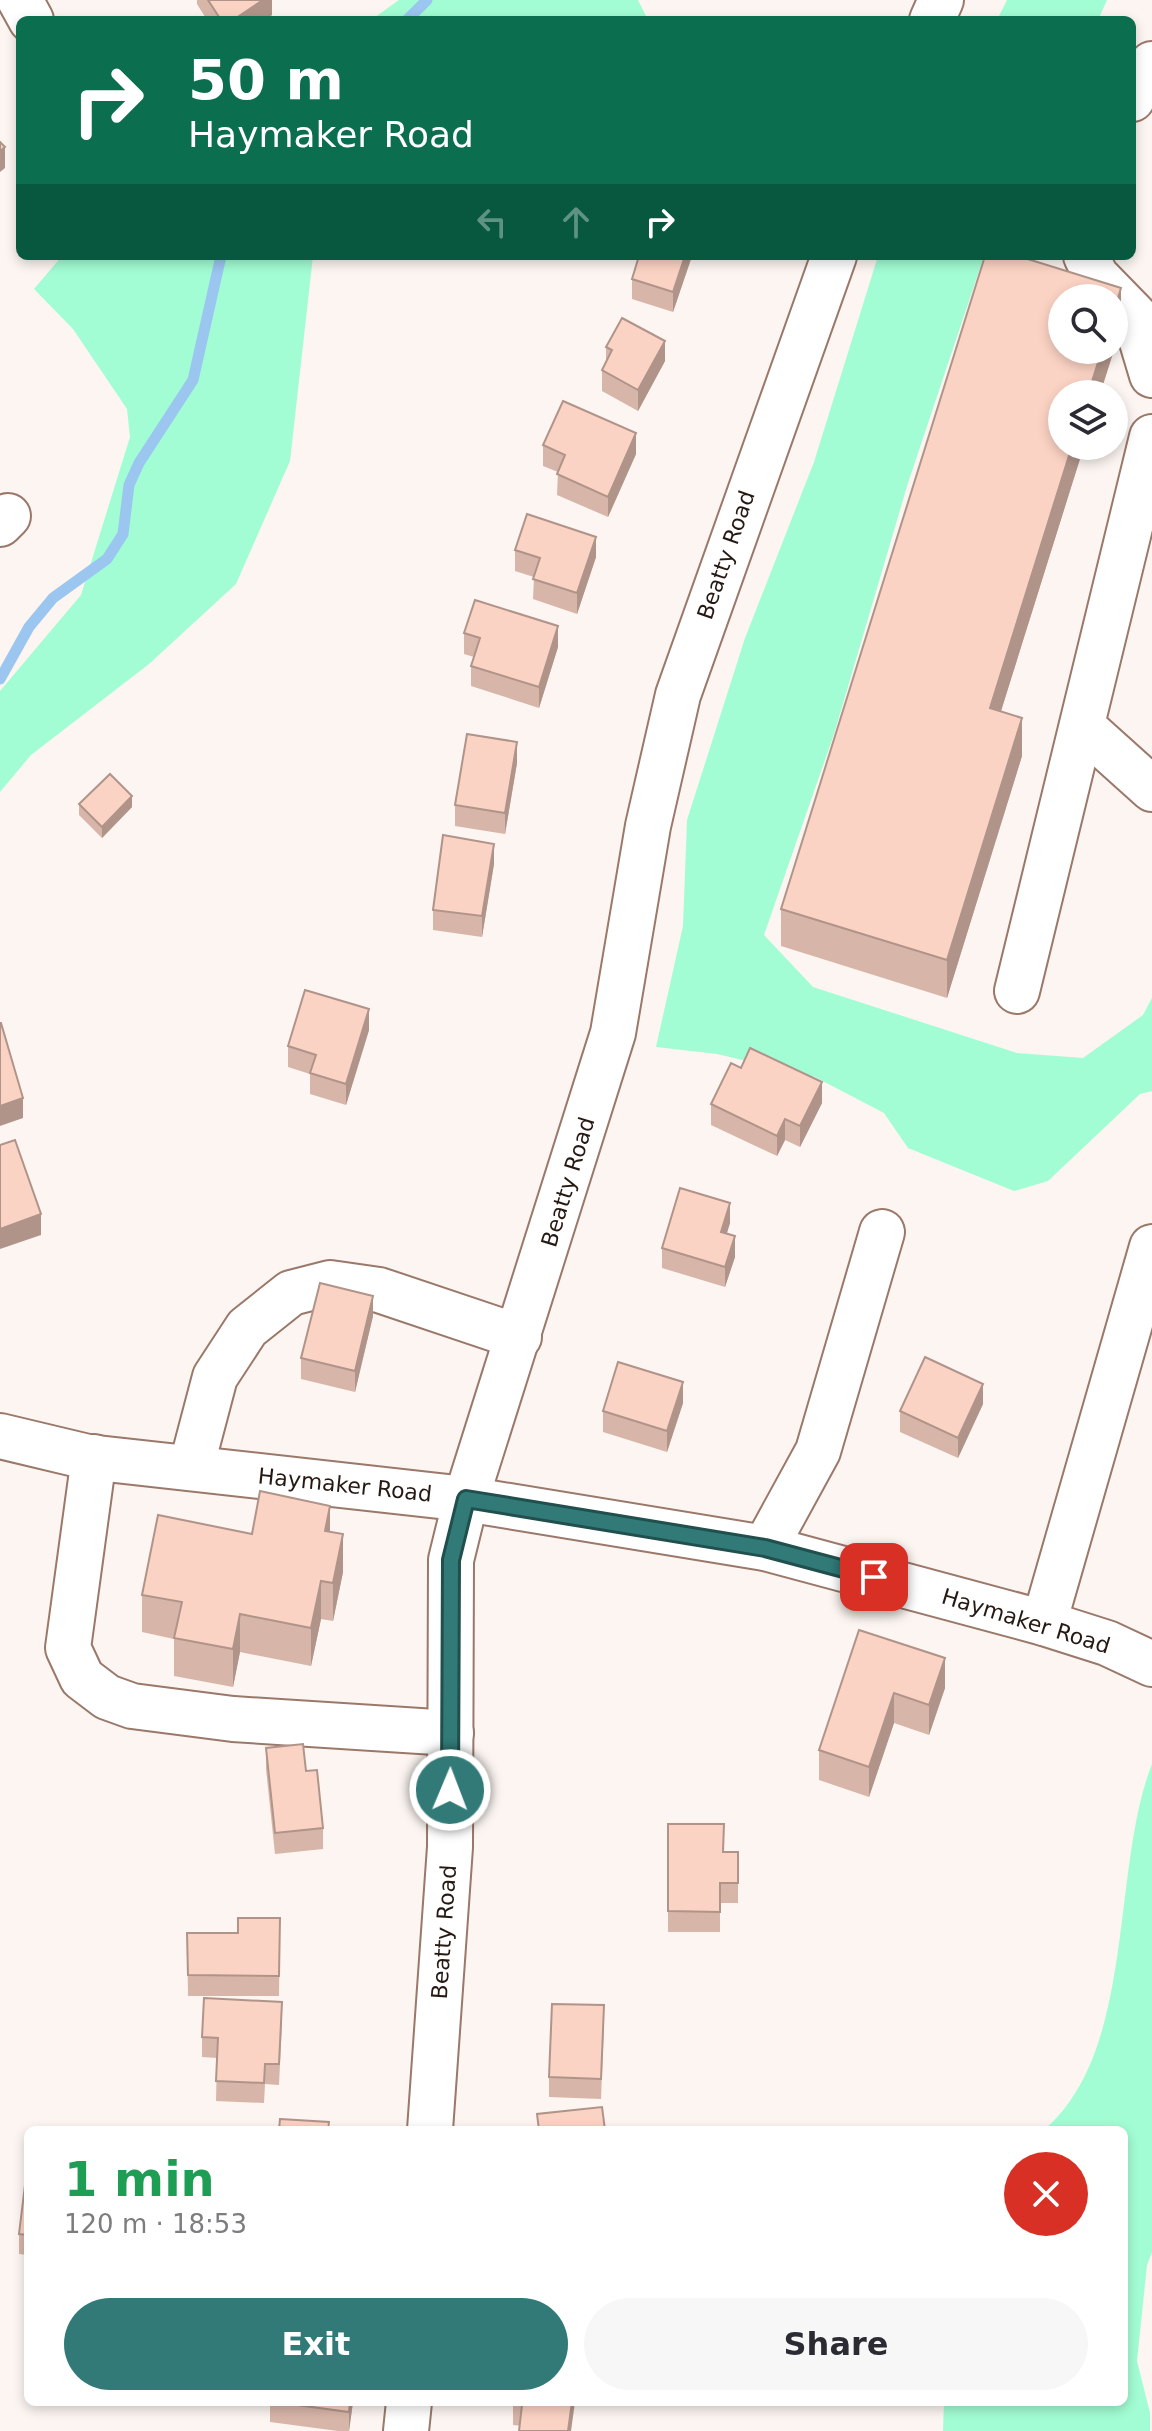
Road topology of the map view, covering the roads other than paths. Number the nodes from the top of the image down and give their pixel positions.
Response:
1 (1152, 64) edge
2 (1136, 92) edge
3 (833, 260) edge
4 (1088, 260) edge
5 (1152, 375) edge
6 (1152, 437) edge
7 (1082, 726) junction
8 (1152, 789) edge
9 (1017, 991) dead end
10 (882, 1232) dead end
11 (1150, 1265) edge
12 (519, 1337) junction
13 (0, 1436) edge
14 (94, 1457) junction
15 (191, 1468) junction
16 (466, 1499) junction
17 (765, 1548) junction
18 (1044, 1623) junction
19 (1152, 1664) edge
20 (451, 1733) junction
21 (430, 2126) edge
22 (409, 2406) edge
23 (406, 2431) edge

1 - 2 street
3 - 12 street, Beatty Road
4 - 5 street
6 - 7 street
7 - 8 street
7 - 9 street
10 - 17 street
11 - 18 street
12 - 15 street
12 - 16 street, Beatty Road
13 - 14 street, Haymaker Road
14 - 15 street, Haymaker Road
14 - 20 street
15 - 16 street, Haymaker Road
16 - 17 street, Haymaker Road
16 - 20 street, Beatty Road
17 - 18 street, Haymaker Road
18 - 19 street, Haymaker Road
20 - 21 street, Beatty Road
22 - 23 street

